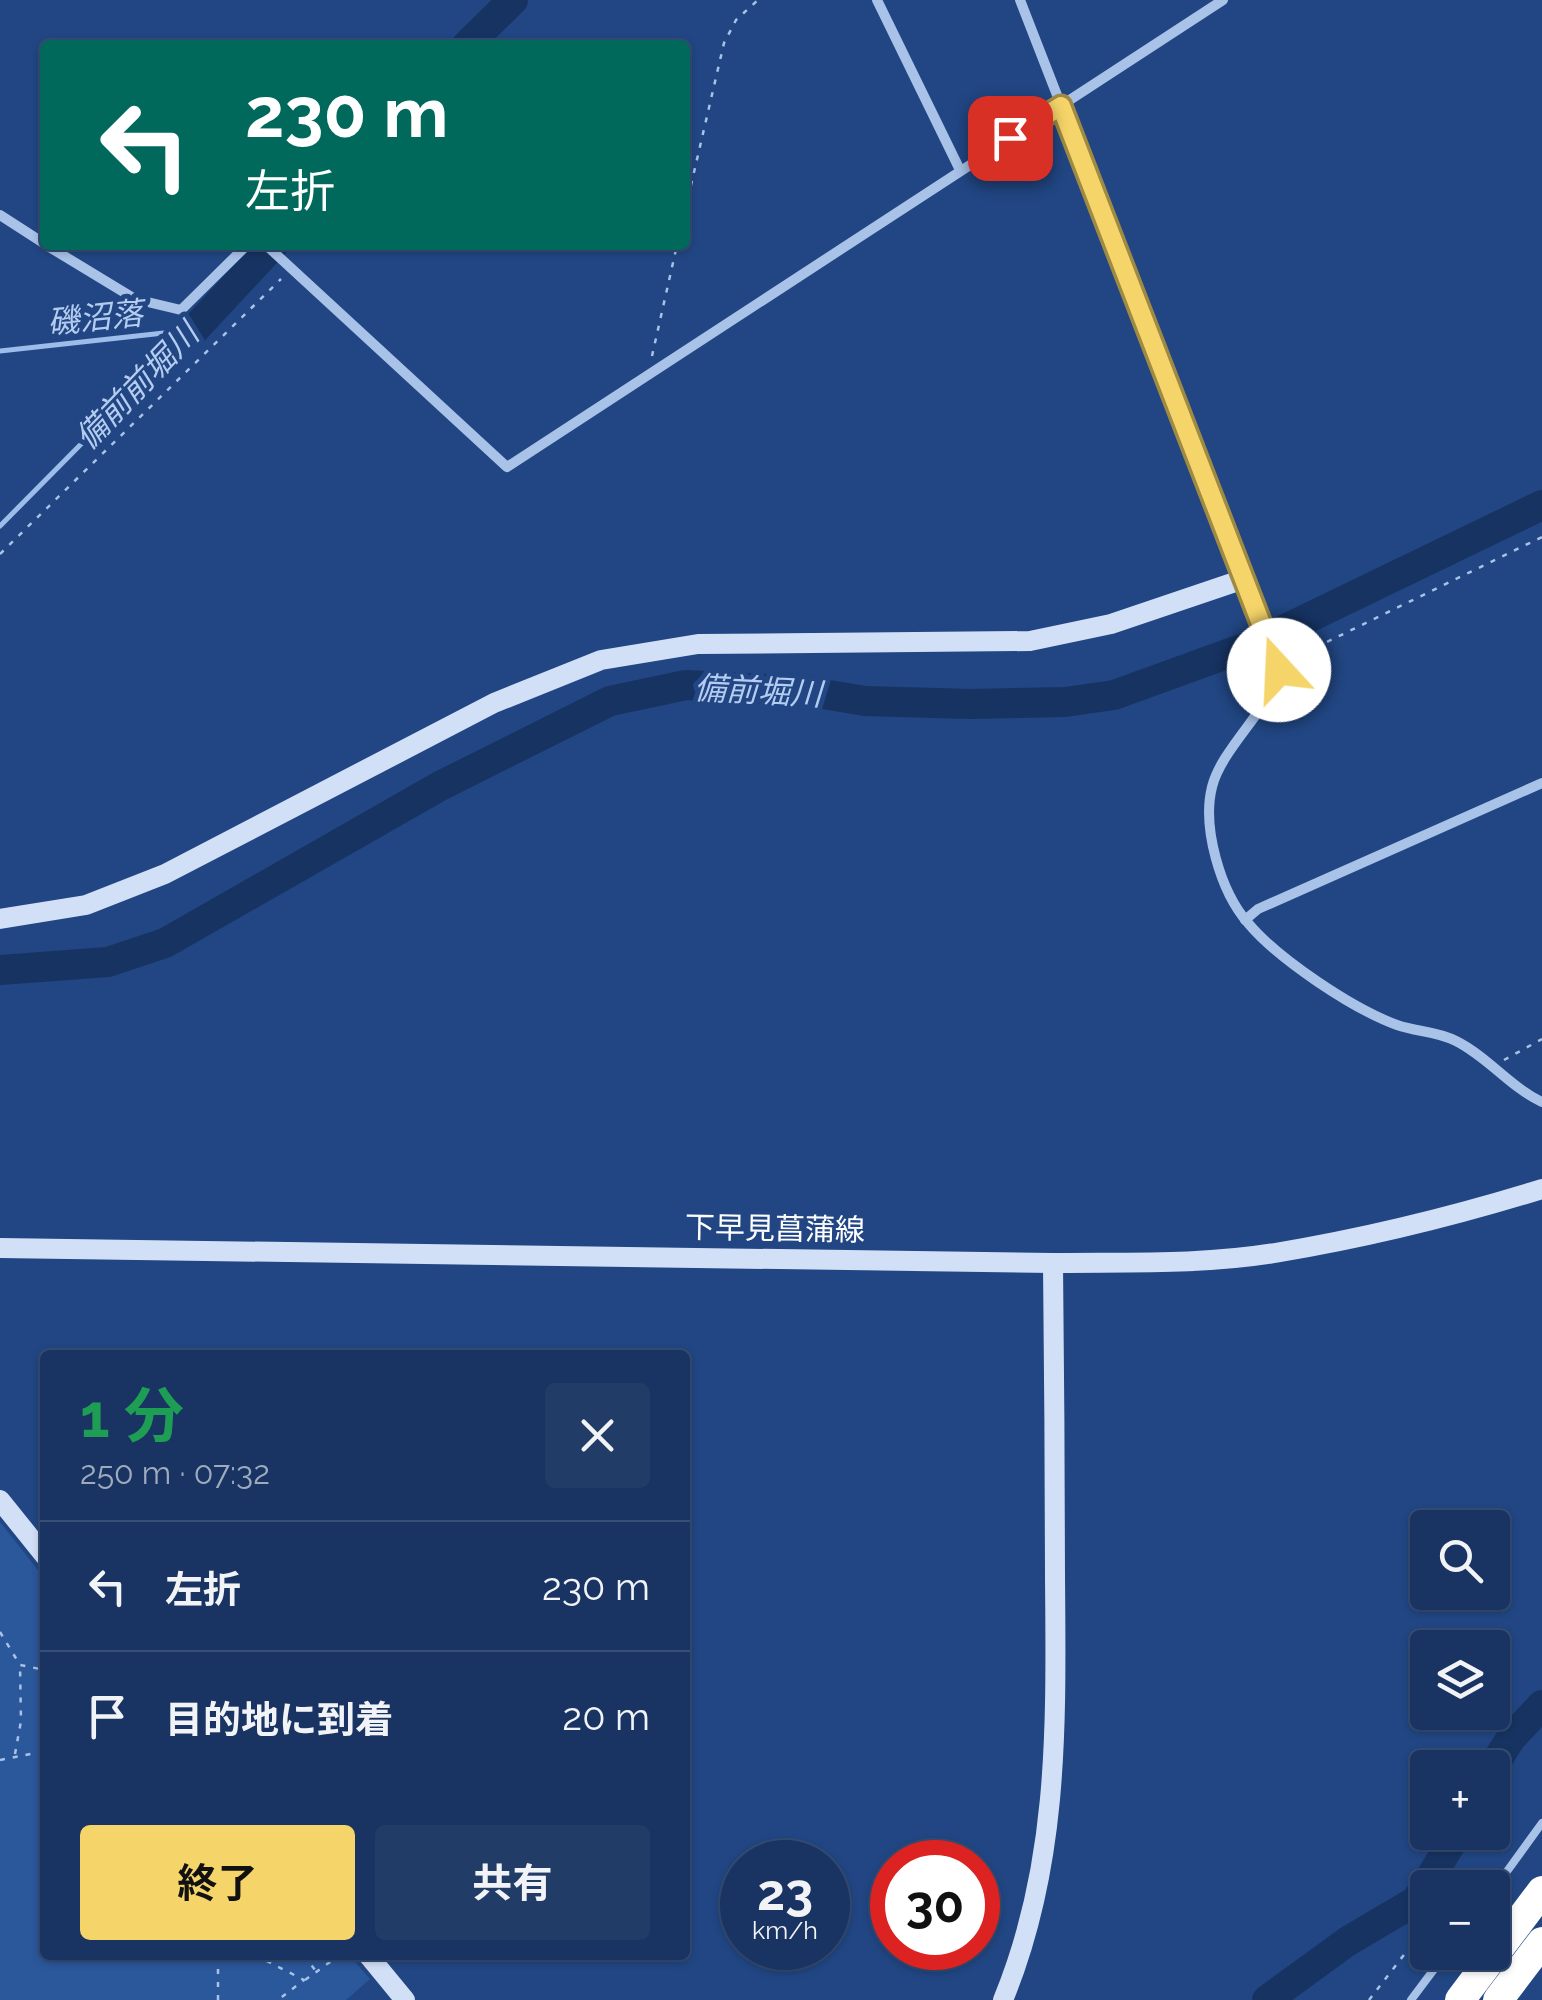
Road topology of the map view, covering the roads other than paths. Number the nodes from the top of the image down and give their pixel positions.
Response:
1 (877, 0) edge
2 (1020, 0) edge
3 (1223, 0) edge
4 (1061, 106) junction
5 (960, 170) junction
6 (0, 215) edge
7 (40, 241) edge
8 (54, 250) edge
9 (242, 250) edge
10 (271, 250) edge
11 (1247, 587) junction
12 (1542, 783) edge
13 (0, 919) edge
14 (1245, 920) junction
15 (1542, 1102) edge
16 (1542, 1189) edge
17 (0, 1248) edge
18 (1053, 1263) junction
19 (0, 1500) edge
20 (40, 1550) edge
21 (1542, 1823) edge
22 (1508, 1870) edge
23 (1542, 1891) edge
24 (1542, 1942) edge
25 (372, 1960) edge
26 (1434, 1970) edge
27 (405, 2000) edge
28 (1003, 2000) edge
29 (1411, 2000) edge
30 (1460, 2000) edge
31 (1498, 2000) edge

1 - 5 street
2 - 4 street
3 - 4 street
4 - 5 street
4 - 11 street
5 - 10 street
6 - 7 street
8 - 9 street
11 - 13 street
11 - 14 street
12 - 14 street
14 - 15 street
16 - 18 street, 下早見菖蒲線
17 - 18 street, 下早見菖蒲線
18 - 28 street
19 - 20 street
21 - 22 lane
23 - 30 highway
24 - 31 highway
25 - 27 street
26 - 29 lane

